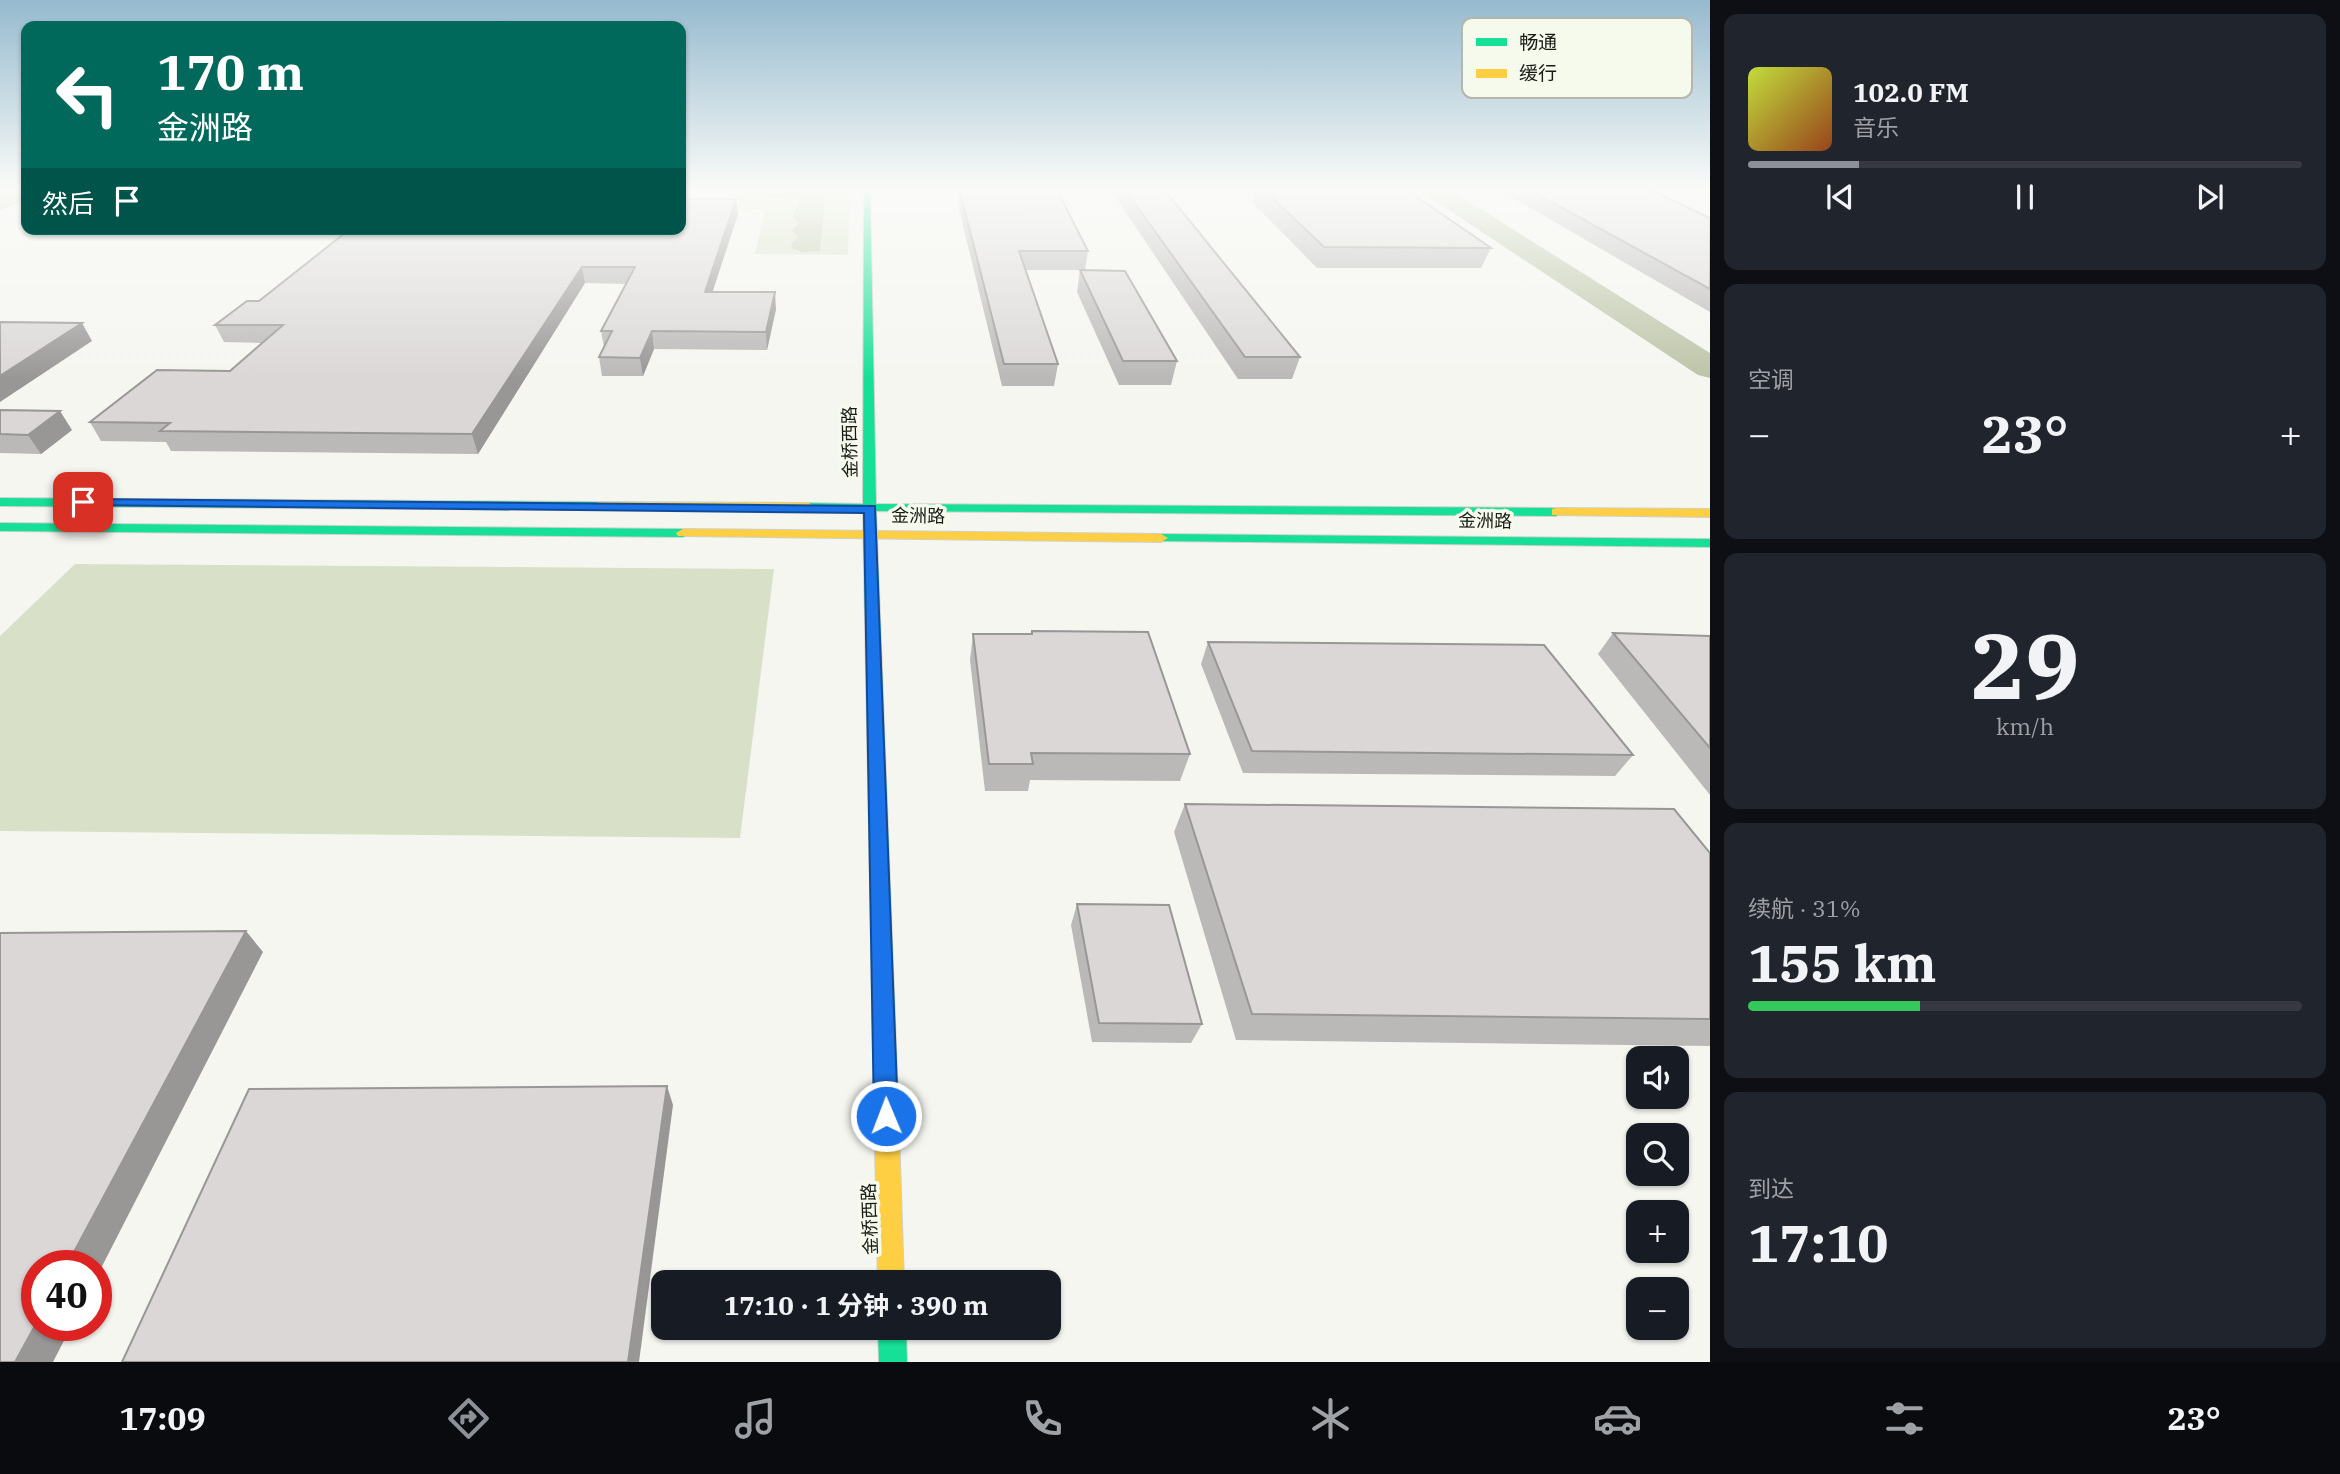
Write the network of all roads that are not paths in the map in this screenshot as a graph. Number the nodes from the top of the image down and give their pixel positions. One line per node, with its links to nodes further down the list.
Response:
1 (868, 252): 3 (main road, 金桥西路)
2 (0, 502): 3 (main road, 金洲路)
3 (870, 509): 4 (main road, 金洲路); 6 (main road, 金桥西路)
4 (1710, 513)
5 (0, 527): 6 (main road, 金洲路)
6 (870, 535): 7 (main road, 金洲路); 8 (main road, 金桥西路)
7 (1710, 542)
8 (891, 1270)
9 (892, 1340): 10 (main road)
10 (893, 1362)

